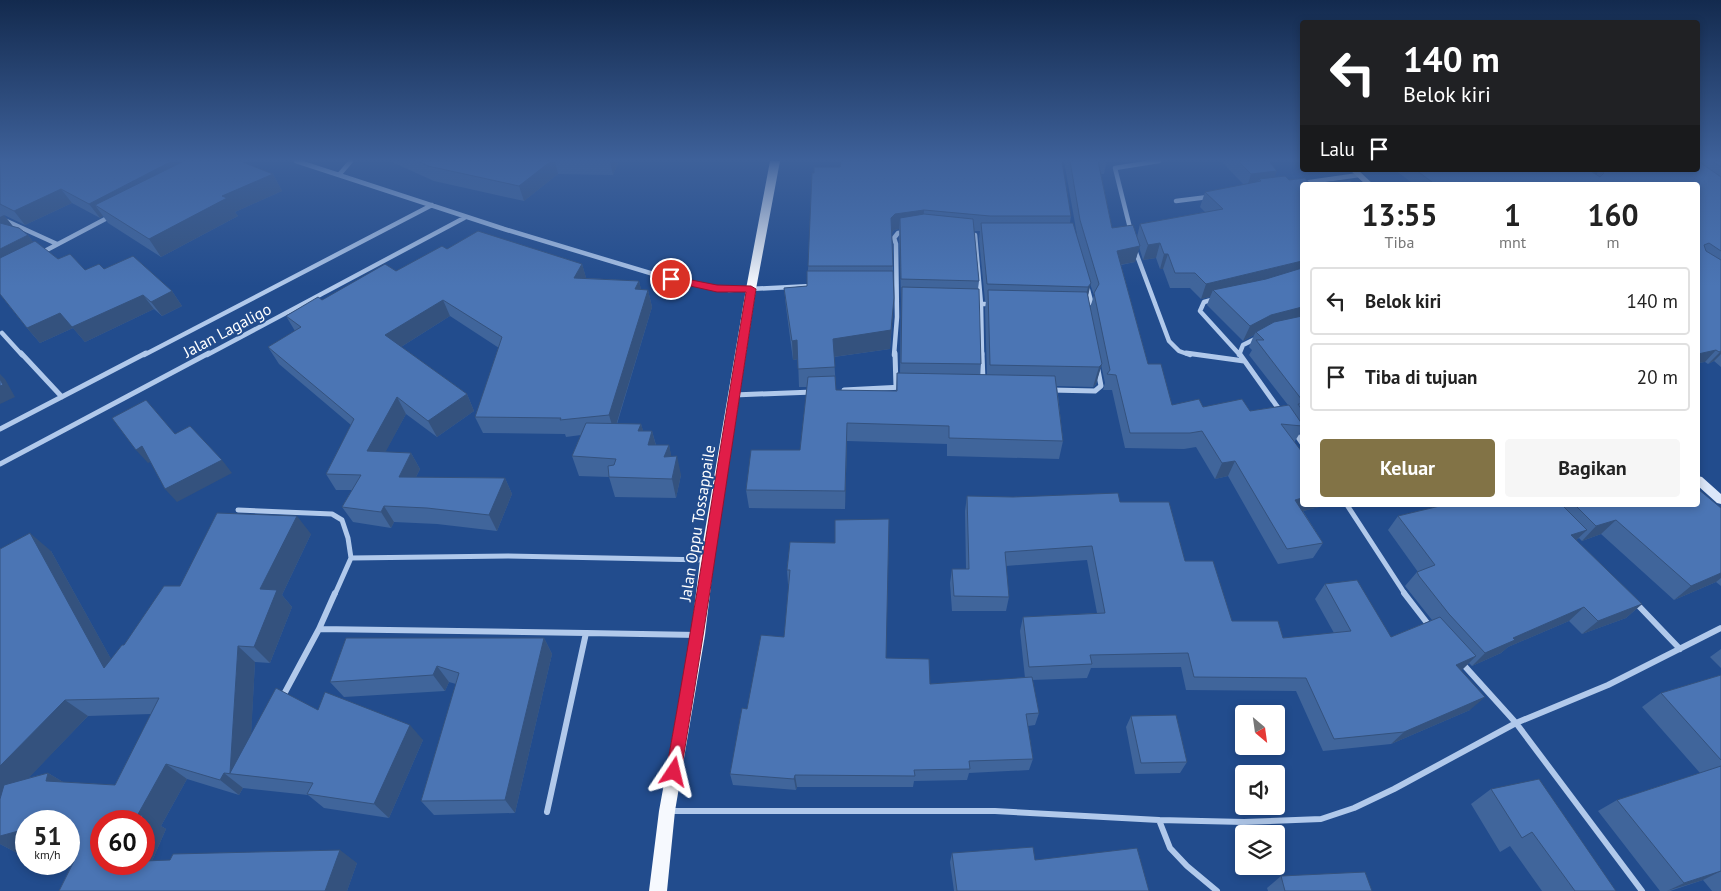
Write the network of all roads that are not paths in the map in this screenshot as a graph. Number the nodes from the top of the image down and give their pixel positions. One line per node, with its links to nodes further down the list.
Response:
1 (424, 203): 4 (street)
2 (767, 203): 20 (main road, Jalan Oppu Tossappaile)
3 (1124, 203): 12 (street)
4 (432, 205): 7 (street); 42 (street, Jalan Lagaligo)
5 (116, 213): 13 (street)
6 (0, 218): 13 (street)
7 (464, 218): 20 (street); 47 (street, Jalan Lagaligo)
8 (912, 232): 19 (street)
9 (968, 234): 10 (street)
10 (975, 235): 11 (street); 25 (street)
11 (984, 235)
12 (1132, 237)
13 (57, 244): 15 (street)
14 (1134, 246): 33 (street)
15 (34, 256)
16 (1085, 278): 28 (street)
17 (818, 286): 20 (street)
18 (886, 286): 19 (street)
19 (896, 286): 22 (street)
20 (751, 289): 41 (main road, Jalan Oppu Tossappaile)
21 (1224, 297): 32 (street)
22 (897, 304): 23 (street); 35 (street)
23 (906, 304)
24 (971, 304): 25 (street)
25 (981, 304): 26 (street); 37 (street)
26 (1000, 305)
27 (1076, 308): 28 (street)
28 (1086, 308): 29 (street)
29 (1087, 317)
30 (2, 333): 42 (street)
31 (1269, 334): 32 (street)
32 (1240, 354): 33 (street)
33 (1244, 361): 43 (street)
34 (1096, 362): 38 (street)
35 (896, 387): 36 (street); 39 (street)
36 (914, 387)
37 (983, 387)
38 (1044, 390)
39 (836, 391)
40 (816, 392): 41 (street)
41 (734, 395): 53 (main road, Jalan Oppu Tossappaile)
42 (62, 397): 45 (street, Jalan Lagaligo)
43 (1282, 414)
44 (1292, 428): 46 (street)
45 (0, 429)
46 (1300, 440)
47 (0, 464)
48 (1700, 482): 49 (street)
49 (1721, 500)
50 (1348, 507): 59 (street)
51 (238, 510): 52 (street)
52 (351, 558): 53 (street); 56 (street)
53 (708, 560): 58 (main road, Jalan Oppu Tossappaile)
54 (1632, 598): 60 (street)
55 (1721, 628): 60 (street)
56 (318, 629): 57 (street); 62 (street)
57 (586, 633): 58 (street); 65 (street)
58 (698, 635): 64 (main road, Jalan Oppu Tossappaile)
59 (1437, 635)
60 (1680, 649): 63 (street)
61 (1456, 656): 63 (street)
62 (283, 696)
63 (1516, 724): 66 (street); 69 (street)
64 (667, 811): 66 (street); 67 (main road, Jalan Oppu Tossappaile)
65 (547, 812)
66 (1159, 820): 68 (street)
67 (658, 891)
68 (1217, 891)
69 (1642, 891)

